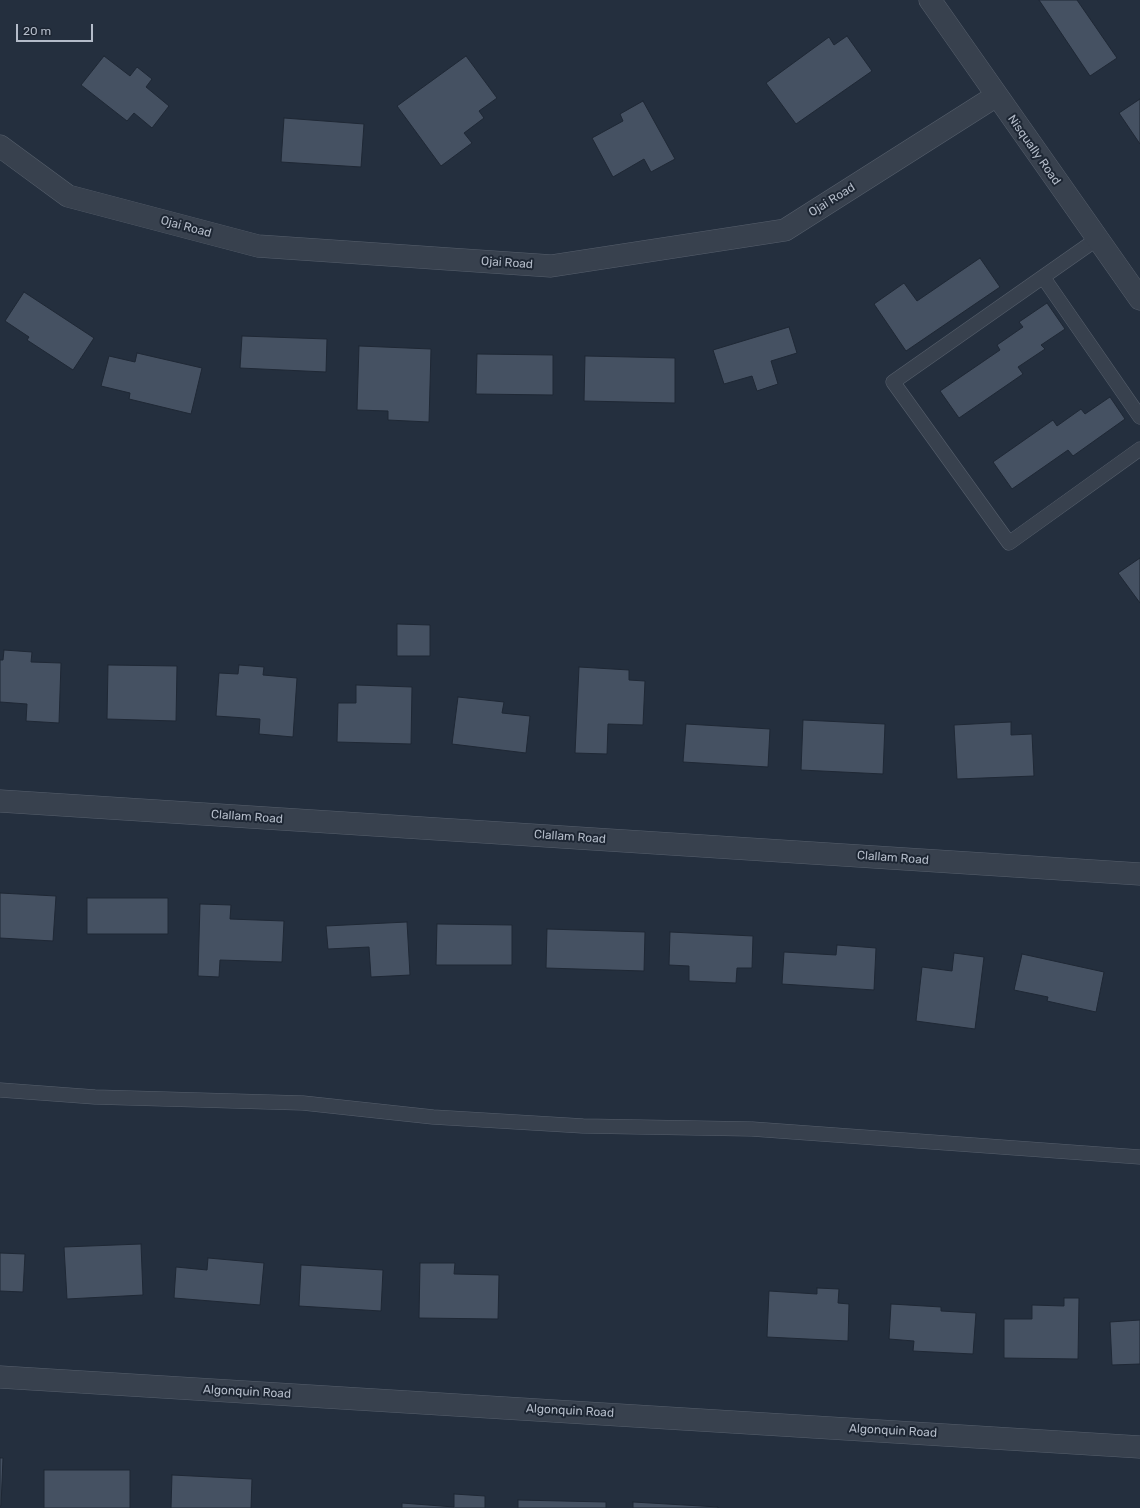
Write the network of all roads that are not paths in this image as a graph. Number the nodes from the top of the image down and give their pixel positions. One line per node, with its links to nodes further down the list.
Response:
1 (930, 0): 2 (street, Nisqually Road)
2 (996, 96): 3 (street, Ojai Road); 4 (street, Nisqually Road)
3 (0, 146)
4 (1097, 239): 5 (lane); 6 (street, Nisqually Road)
5 (1043, 277): 7 (lane); 8 (lane)
6 (1140, 299)
7 (1140, 417)
8 (1140, 450)
9 (0, 801): 10 (street, Clallam Road)
10 (1140, 874)
11 (0, 1090): 12 (lane)
12 (1140, 1157)
13 (0, 1377): 14 (street, Algonquin Road)
14 (1140, 1447)

